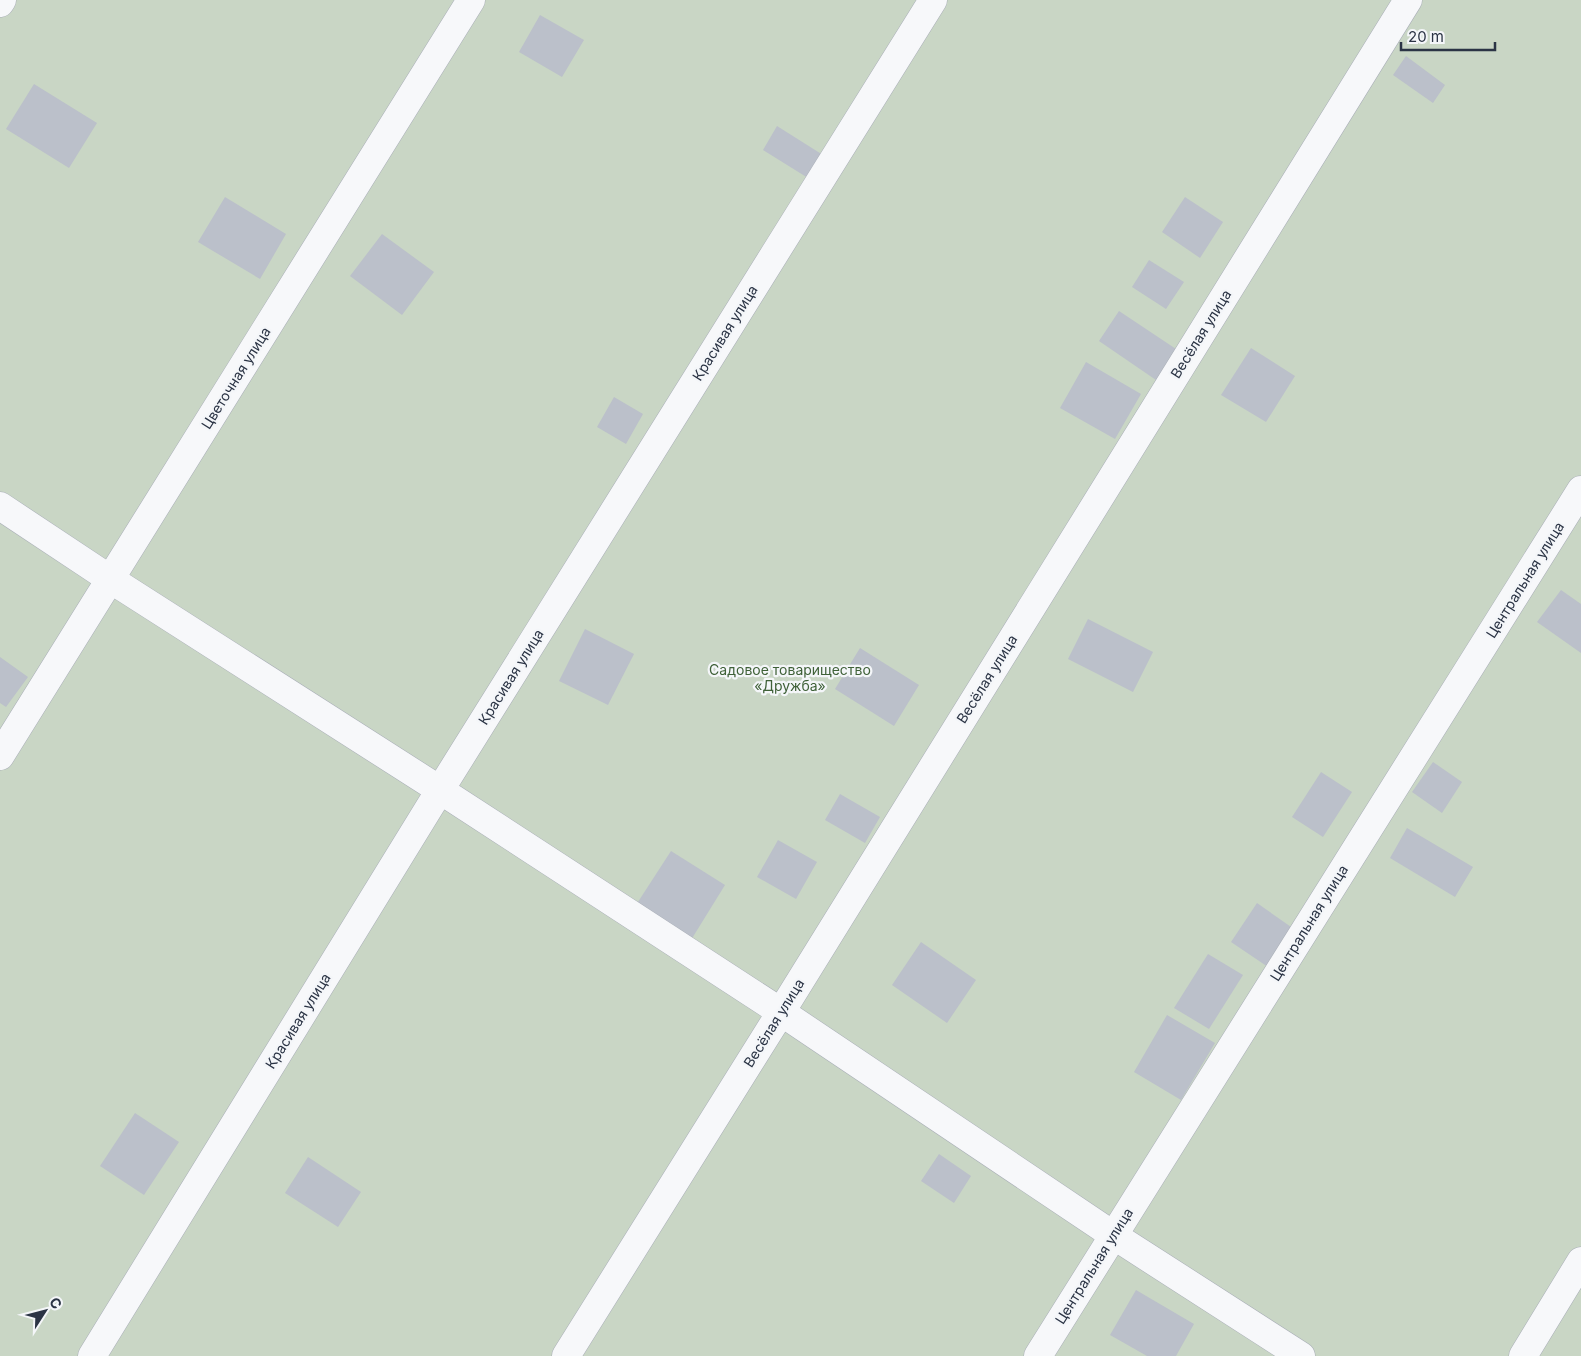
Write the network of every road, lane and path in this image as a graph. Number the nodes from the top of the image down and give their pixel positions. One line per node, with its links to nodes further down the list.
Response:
1 (471, 0): 6 (street, Цветочная улица)
2 (933, 0): 8 (street, Красивая улица)
3 (1408, 0): 9 (street, Весёлая улица)
4 (1581, 490): 10 (street, Центральная улица)
5 (0, 506): 6 (street)
6 (110, 579): 7 (street, Цветочная улица); 8 (street)
7 (0, 756)
8 (440, 790): 9 (street); 12 (street, Красивая улица)
9 (781, 1012): 10 (street); 13 (street, Весёлая улица)
10 (1113, 1236): 14 (street, Центральная улица); 15 (street)
11 (1581, 1261): 16 (street)
12 (92, 1356)
13 (566, 1356)
14 (1038, 1356)
15 (1301, 1356)
16 (1523, 1356)

